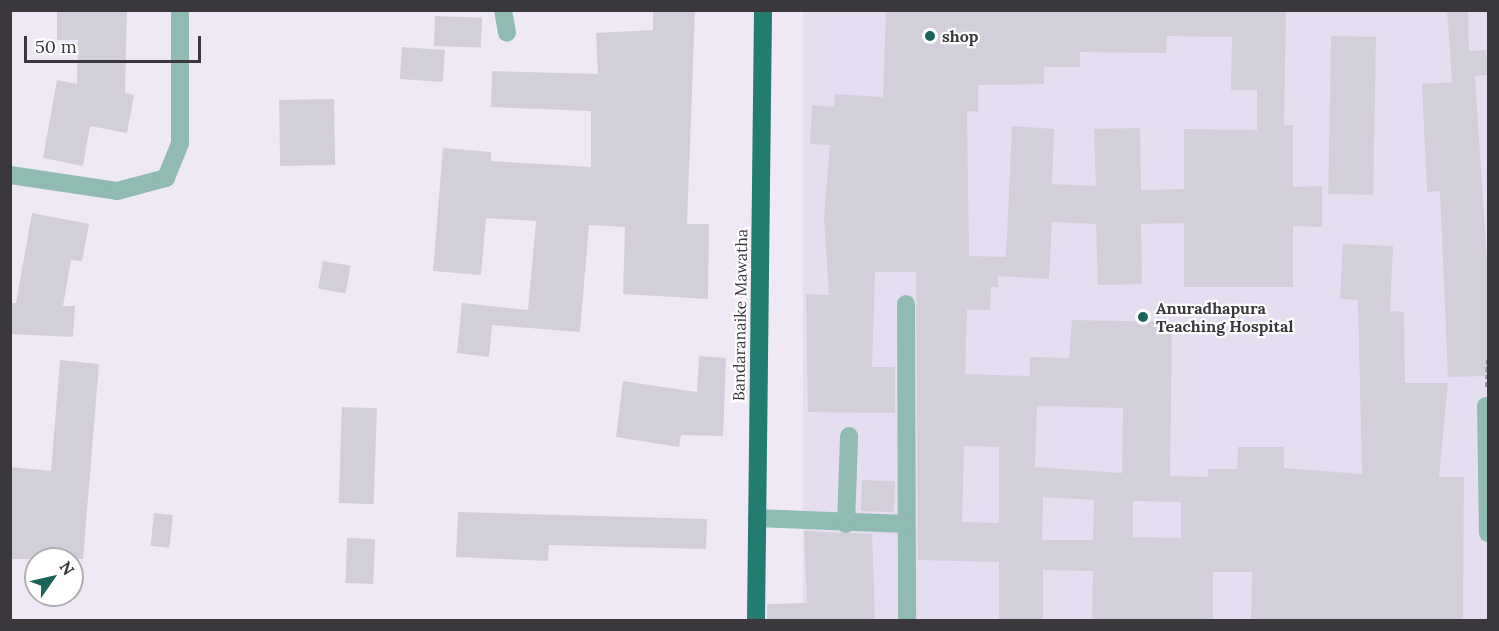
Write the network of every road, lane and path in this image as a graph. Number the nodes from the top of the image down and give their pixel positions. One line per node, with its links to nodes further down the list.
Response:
1 (180, 10): 5 (street)
2 (503, 10): 4 (street)
3 (763, 10): 10 (highway, Bandaranaike Mawatha)
4 (507, 33)
5 (10, 175)
6 (906, 304): 12 (street)
7 (1488, 358): 8 (path)
8 (1486, 406): 13 (street)
9 (849, 436): 11 (street)
10 (757, 518): 11 (street); 14 (highway, Bandaranaike Mawatha)
11 (846, 524): 12 (street)
12 (906, 524): 15 (street)
13 (1488, 534)
14 (756, 621)
15 (907, 621)

